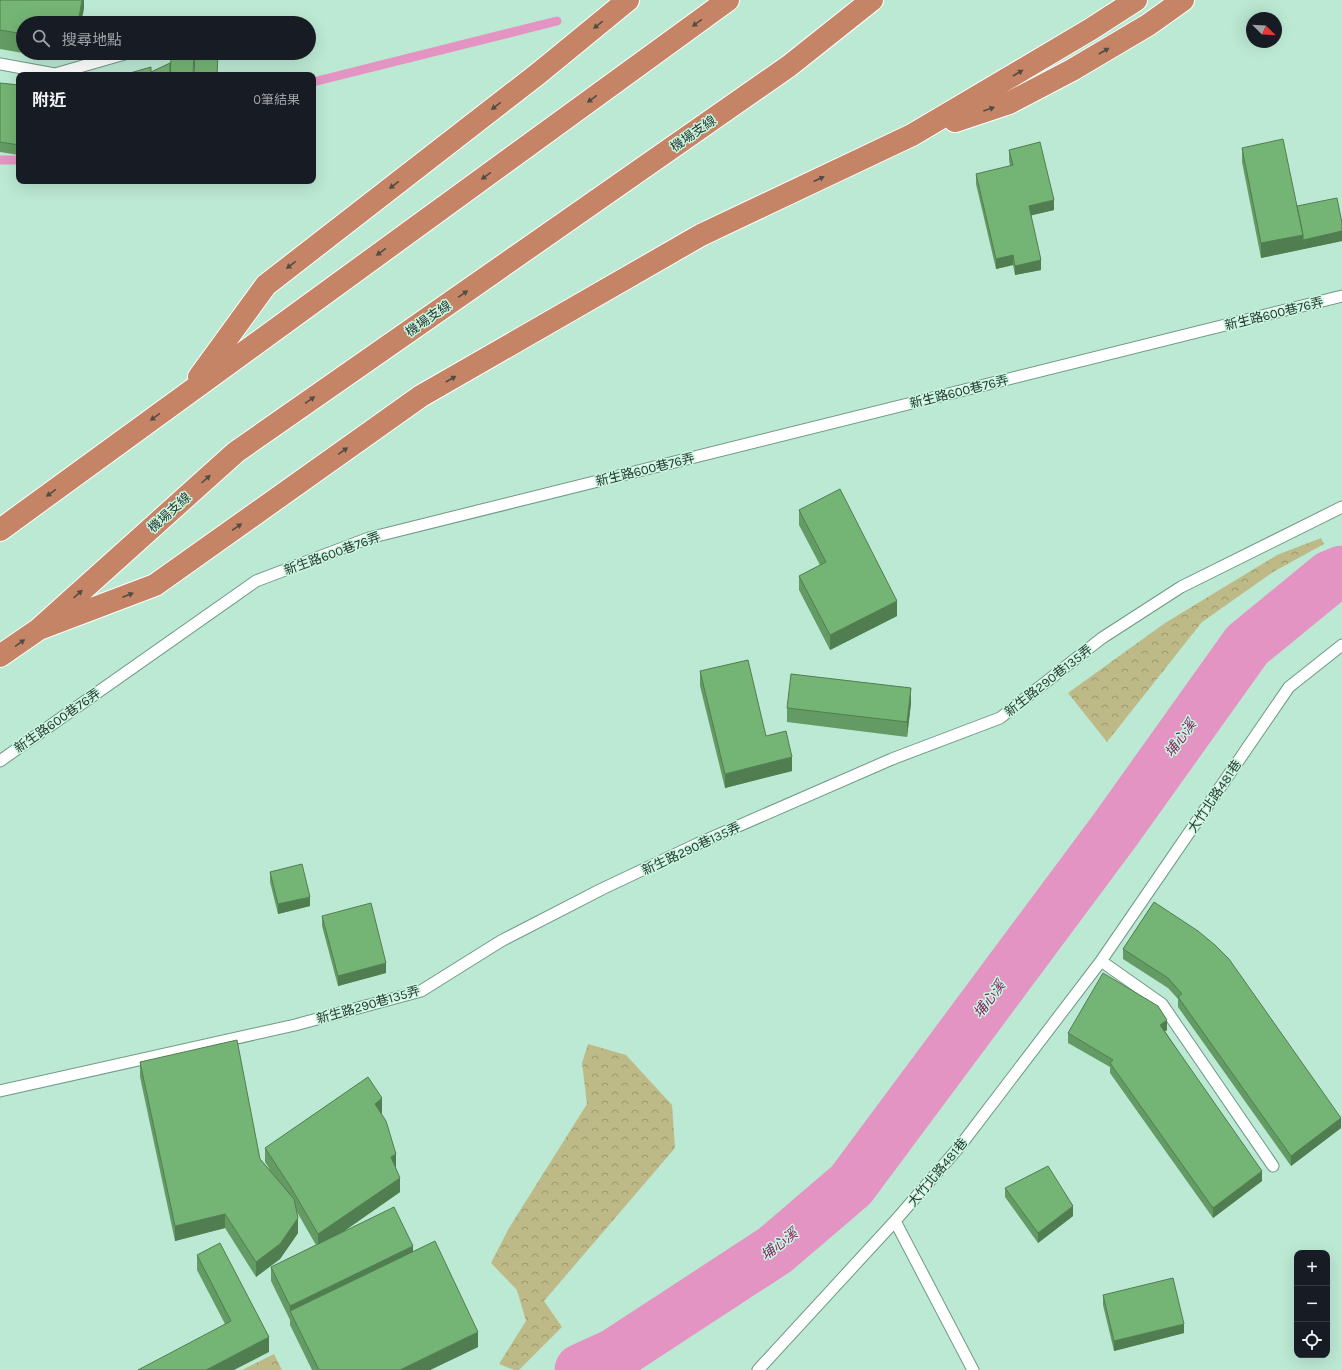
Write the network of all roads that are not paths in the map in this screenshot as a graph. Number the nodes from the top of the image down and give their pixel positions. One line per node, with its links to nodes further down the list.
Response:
1 (628, 0): 12 (highway, one-way to 12)
2 (728, 0): 12 (highway, one-way to 12)
3 (872, 0): 15 (highway, 機場支線, one-way to 3)
4 (1136, 0): 10 (highway, one-way to 4)
5 (1183, 0): 10 (highway, one-way to 5)
6 (104, 60): 9 (lane)
7 (0, 64): 8 (lane)
8 (44, 72)
9 (62, 72)
10 (912, 135): 15 (highway, one-way to 10)
11 (1342, 296): 18 (lane, 新生路600巷76弄)
12 (187, 394): 14 (highway, one-way to 14)
13 (1342, 507): 20 (lane, 新生路290巷135弄)
14 (0, 530)
15 (39, 629): 17 (highway, 機場支線, one-way to 15)
16 (1342, 645): 19 (lane, 大竹北路481巷)
17 (0, 656)
18 (0, 761)
19 (1101, 961): 21 (lane); 22 (lane, 大竹北路481巷)
20 (0, 1092)
21 (1273, 1166)
22 (895, 1221): 23 (lane, 大竹北路481巷); 24 (lane)
23 (758, 1370)
24 (973, 1370)

